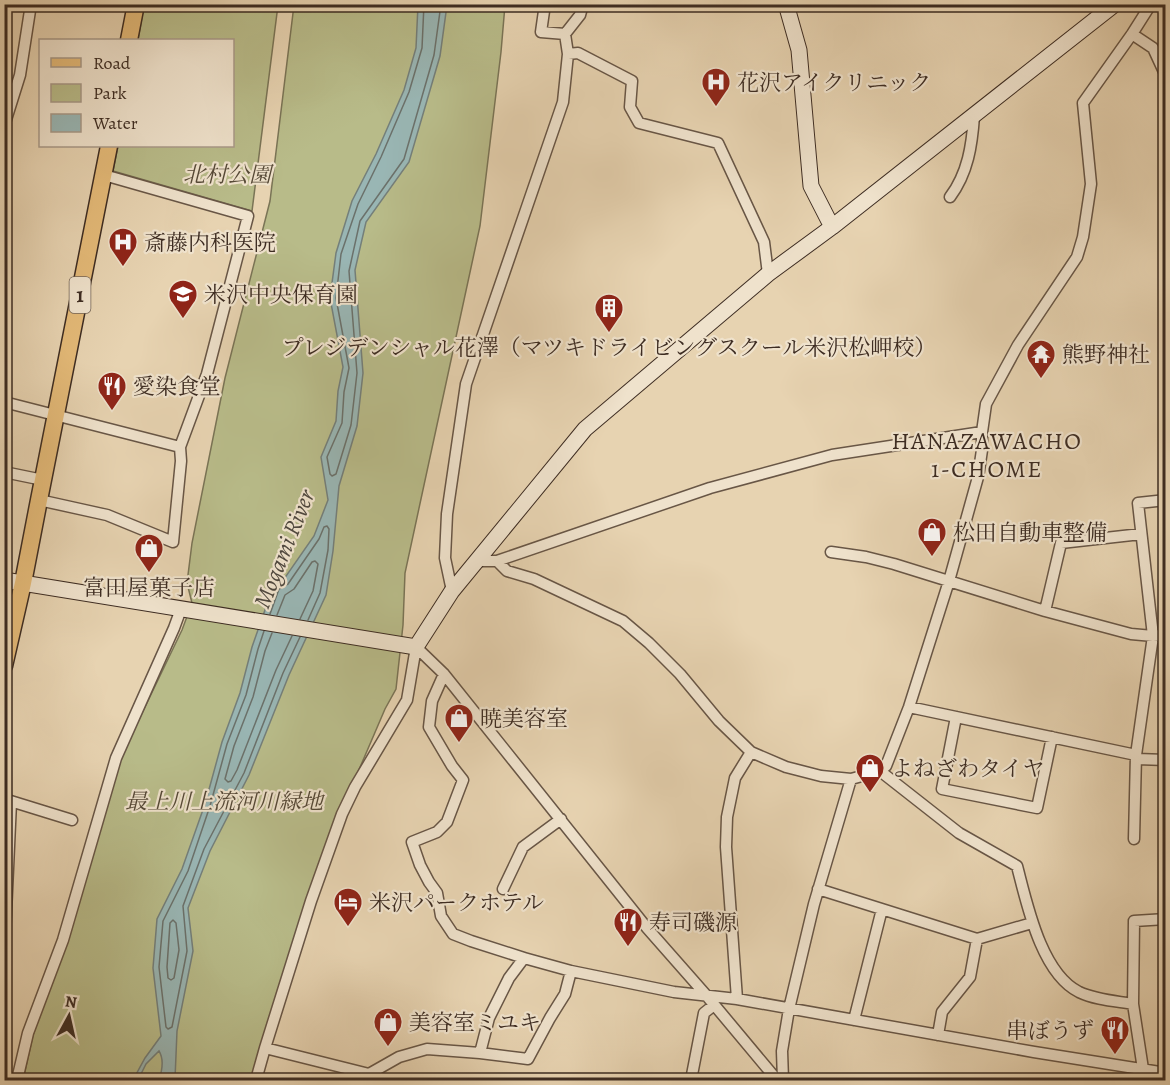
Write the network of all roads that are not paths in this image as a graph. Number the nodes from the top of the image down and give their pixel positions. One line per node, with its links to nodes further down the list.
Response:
1 (31, 4): 15 (street)
2 (136, 4): 10 (main road)
3 (546, 4): 8 (street)
4 (583, 4): 8 (street)
5 (786, 4): 19 (street)
6 (1115, 4): 14 (street)
7 (1151, 4): 9 (street)
8 (565, 34): 11 (street)
9 (1132, 34): 12 (street); 23 (street)
10 (129, 39)
11 (568, 54): 20 (street); 36 (street)
12 (1165, 74): 13 (street)
13 (1166, 88)
14 (974, 116): 18 (street); 19 (street)
15 (4, 126)
16 (109, 147): 17 (main road, 1)
17 (104, 175): 22 (main road, 1); 24 (street)
18 (950, 197)
19 (832, 227): 20 (street)
20 (768, 274): 31 (street)
21 (4, 402): 22 (street)
22 (56, 414): 24 (street); 26 (main road, 1)
23 (982, 432): 32 (street); 34 (street)
24 (180, 447): 27 (street)
25 (4, 472): 26 (street)
26 (43, 480): 27 (main road, 1)
27 (39, 500): 35 (main road, 1)
28 (1166, 500): 29 (street)
29 (1141, 534): 38 (street); 40 (street)
30 (831, 552): 34 (street)
31 (478, 561): 32 (street); 36 (street)
32 (497, 561): 47 (street)
33 (4, 580): 35 (street)
34 (949, 581): 38 (street); 44 (street)
35 (23, 583): 37 (street); 42 (main road, 1)
36 (452, 591): 41 (street)
37 (181, 609): 41 (street); 76 (street)
38 (1045, 611): 40 (street)
39 (1166, 634): 40 (street)
40 (1153, 636): 48 (street)
41 (416, 647): 43 (street); 72 (street)
42 (4, 666)
43 (444, 674): 53 (street); 63 (street)
44 (909, 707): 45 (street); 50 (street)
45 (957, 717): 46 (street); 46 (street)
46 (1052, 737): 48 (street)
47 (751, 752): 51 (street); 66 (street)
48 (1137, 757): 49 (street); 55 (street)
49 (1166, 760)
50 (880, 771): 51 (street); 60 (street)
51 (851, 779): 57 (street)
52 (8, 800): 54 (street); 62 (street)
53 (561, 819): 56 (street); 65 (street)
54 (72, 820)
55 (1134, 839)
56 (503, 889)
57 (819, 889): 58 (street); 69 (street)
58 (882, 909): 61 (street); 70 (street)
59 (1166, 919): 67 (street)
60 (1032, 923): 61 (street); 67 (street)
61 (977, 939): 71 (street)
62 (4, 957)
63 (524, 957): 64 (street); 73 (street)
64 (571, 971): 65 (street); 73 (street)
65 (706, 995): 66 (street); 68 (street)
66 (737, 999): 69 (street)
67 (1133, 1004): 74 (street)
68 (714, 1005): 78 (street); 79 (street)
69 (789, 1009): 70 (street); 80 (street)
70 (854, 1020): 71 (street)
71 (938, 1035): 74 (street)
72 (265, 1048): 73 (street); 77 (street)
73 (480, 1053)
74 (1143, 1069): 75 (street)
75 (1163, 1075)
76 (17, 1080)
77 (256, 1080)
78 (691, 1080)
79 (777, 1080)
80 (783, 1080)

